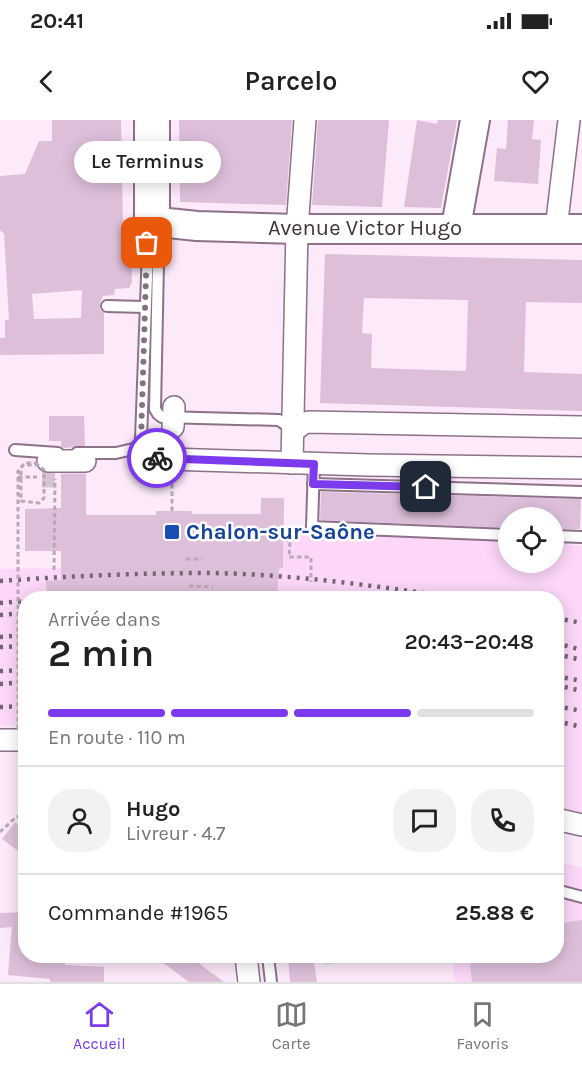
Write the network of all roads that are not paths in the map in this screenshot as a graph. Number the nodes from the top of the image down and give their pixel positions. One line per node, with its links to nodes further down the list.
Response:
1 (149, 120): 6 (street)
2 (164, 120): 6 (lane)
3 (305, 120): 8 (street)
4 (475, 120): 7 (street)
5 (569, 120): 9 (street)
6 (155, 221): 8 (street, Avenue Victor Hugo); 11 (lane); 13 (lane)
7 (456, 227): 8 (street, Avenue Victor Hugo); 9 (street, Avenue Victor Hugo)
8 (297, 229): 13 (street)
9 (569, 229)
10 (107, 306): 11 (lane)
11 (144, 307): 14 (lane)
12 (582, 427): 13 (street)
13 (293, 431): 18 (street)
14 (142, 447): 15 (lane); 16 (lane)
15 (15, 450)
16 (171, 458): 18 (street)
17 (86, 461): 19 (street)
18 (292, 463): 21 (street)
19 (46, 466)
20 (582, 468): 21 (street)
21 (313, 474): 22 (lane); 23 (lane)
22 (582, 492)
23 (498, 535)
24 (564, 536): 25 (lane)
25 (582, 537)
26 (564, 821): 27 (street)
27 (582, 825)
28 (564, 892): 29 (lane)
29 (582, 897)
30 (247, 963): 32 (street)
31 (269, 963): 33 (lane)
32 (249, 982)
33 (271, 982)

